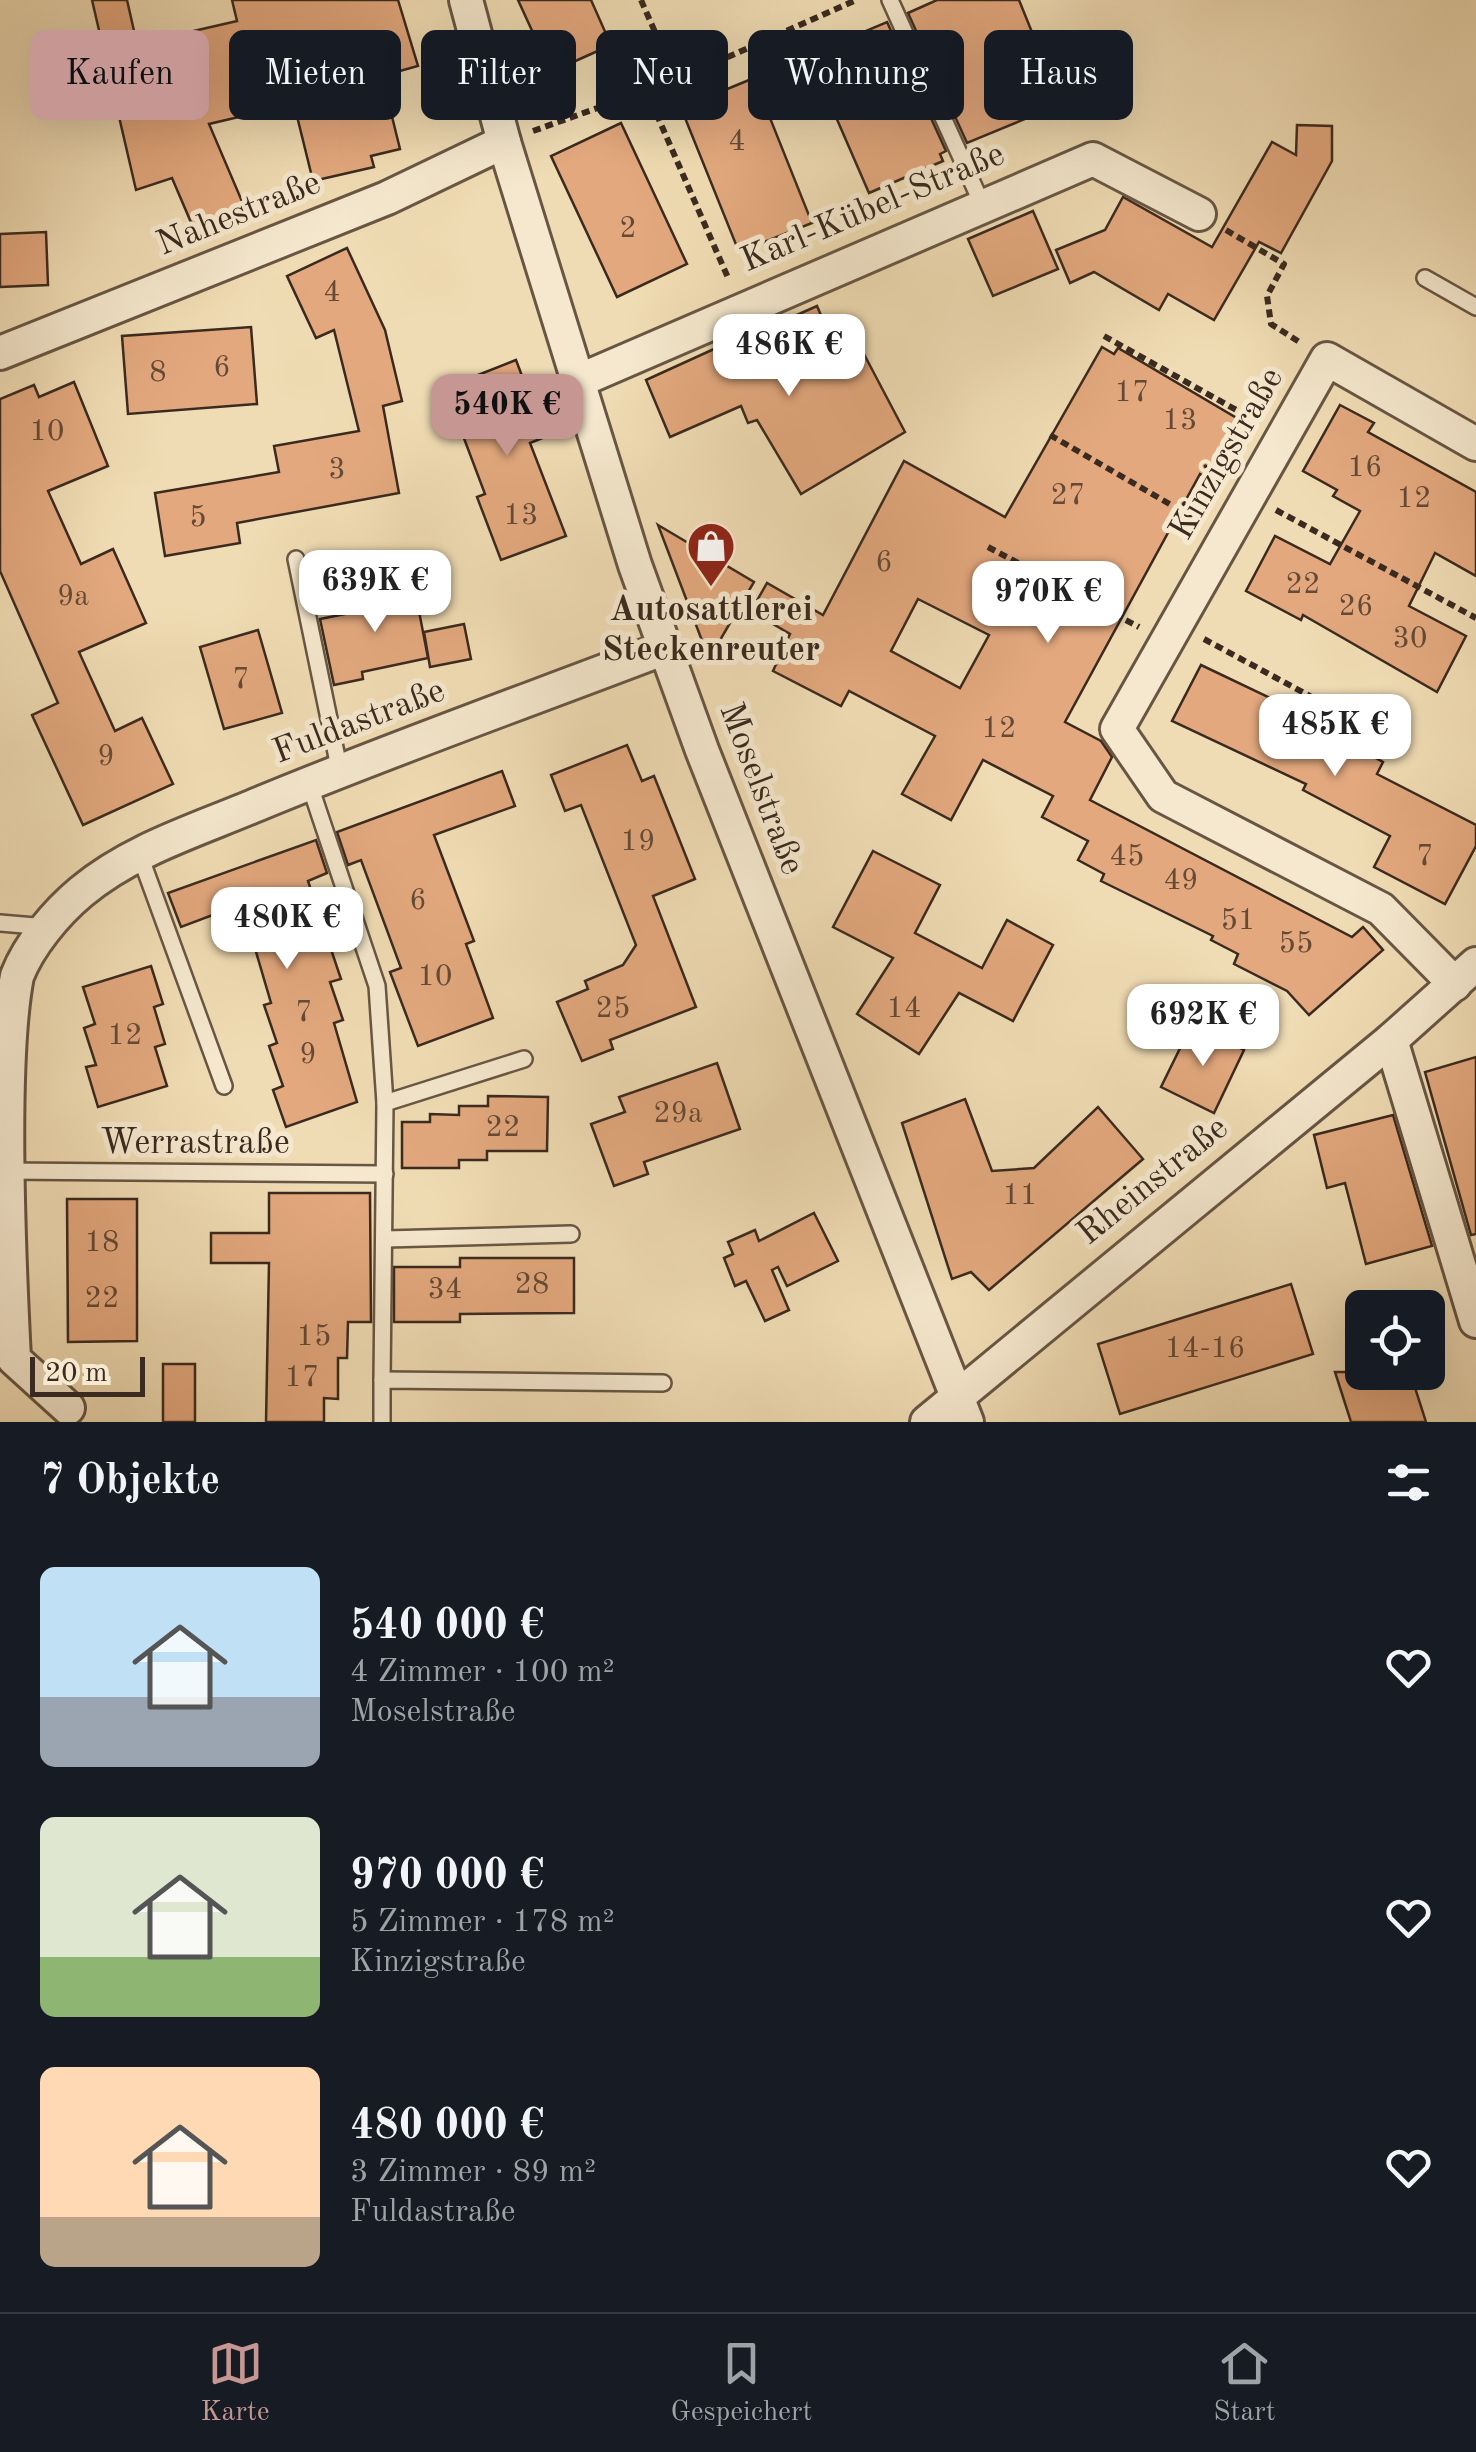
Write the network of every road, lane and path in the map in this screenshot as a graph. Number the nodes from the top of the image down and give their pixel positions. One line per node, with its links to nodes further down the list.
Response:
1 (466, 0): 5 (street, Moselstraße)
2 (641, 0): 6 (path)
3 (856, 0): 7 (path)
4 (890, 0): 12 (lane)
5 (474, 30)
6 (654, 30)
7 (728, 57)
8 (596, 108): 11 (path)
9 (498, 120): 11 (street, Moselstraße)
10 (659, 120): 16 (path)
11 (504, 142): 18 (street, Nahestraße); 20 (street, Moselstraße)
12 (982, 204): 13 (street, Karl-Kübel-Straße); 16 (street, Karl-Kübel-Straße)
13 (1199, 214): 19 (path)
14 (1424, 278): 15 (lane)
15 (1476, 306)
16 (741, 309): 20 (street, Karl-Kübel-Straße)
17 (1104, 336): 22 (path)
18 (0, 353)
19 (1327, 359): 22 (street, Kinzigstraße); 23 (street, Kinzigstraße)
20 (576, 382): 34 (street, Moselstraße)
21 (1050, 436): 25 (path)
22 (1283, 437): 24 (street, Kinzigstraße)
23 (1476, 444)
24 (1249, 496): 25 (street, Kinzigstraße); 32 (path)
25 (1226, 537): 33 (street, Kinzigstraße)
26 (988, 547): 33 (path)
27 (296, 559): 31 (lane)
28 (363, 586): 29 (path); 30 (path); 31 (path)
29 (398, 588)
30 (366, 602)
31 (305, 605): 36 (lane)
32 (1476, 618)
33 (1172, 633): 35 (path); 40 (street, Kinzigstraße)
34 (665, 648): 36 (street, Fuldastraße); 52 (street, Moselstraße)
35 (1410, 750)
36 (325, 778): 37 (street, Fuldastraße); 44 (lane)
37 (140, 853): 39 (street, Fuldastraße); 43 (lane)
38 (0, 924): 39 (lane)
39 (47, 927): 45 (street, Fuldastraße)
40 (1466, 974): 41 (street, Rheinstraße)
41 (1390, 1040): 49 (street); 52 (street, Rheinstraße)
42 (524, 1059): 44 (lane)
43 (224, 1086)
44 (385, 1103): 46 (lane)
45 (4, 1171): 46 (lane, Werrastraße); 53 (street, Fuldastraße)
46 (385, 1174): 48 (lane)
47 (571, 1234): 48 (lane)
48 (386, 1239): 50 (lane)
49 (1476, 1320)
50 (382, 1380): 51 (lane); 54 (lane)
51 (663, 1383)
52 (962, 1409): 55 (street, Rheinstraße)
53 (76, 1415)
54 (382, 1422)
55 (926, 1422)

